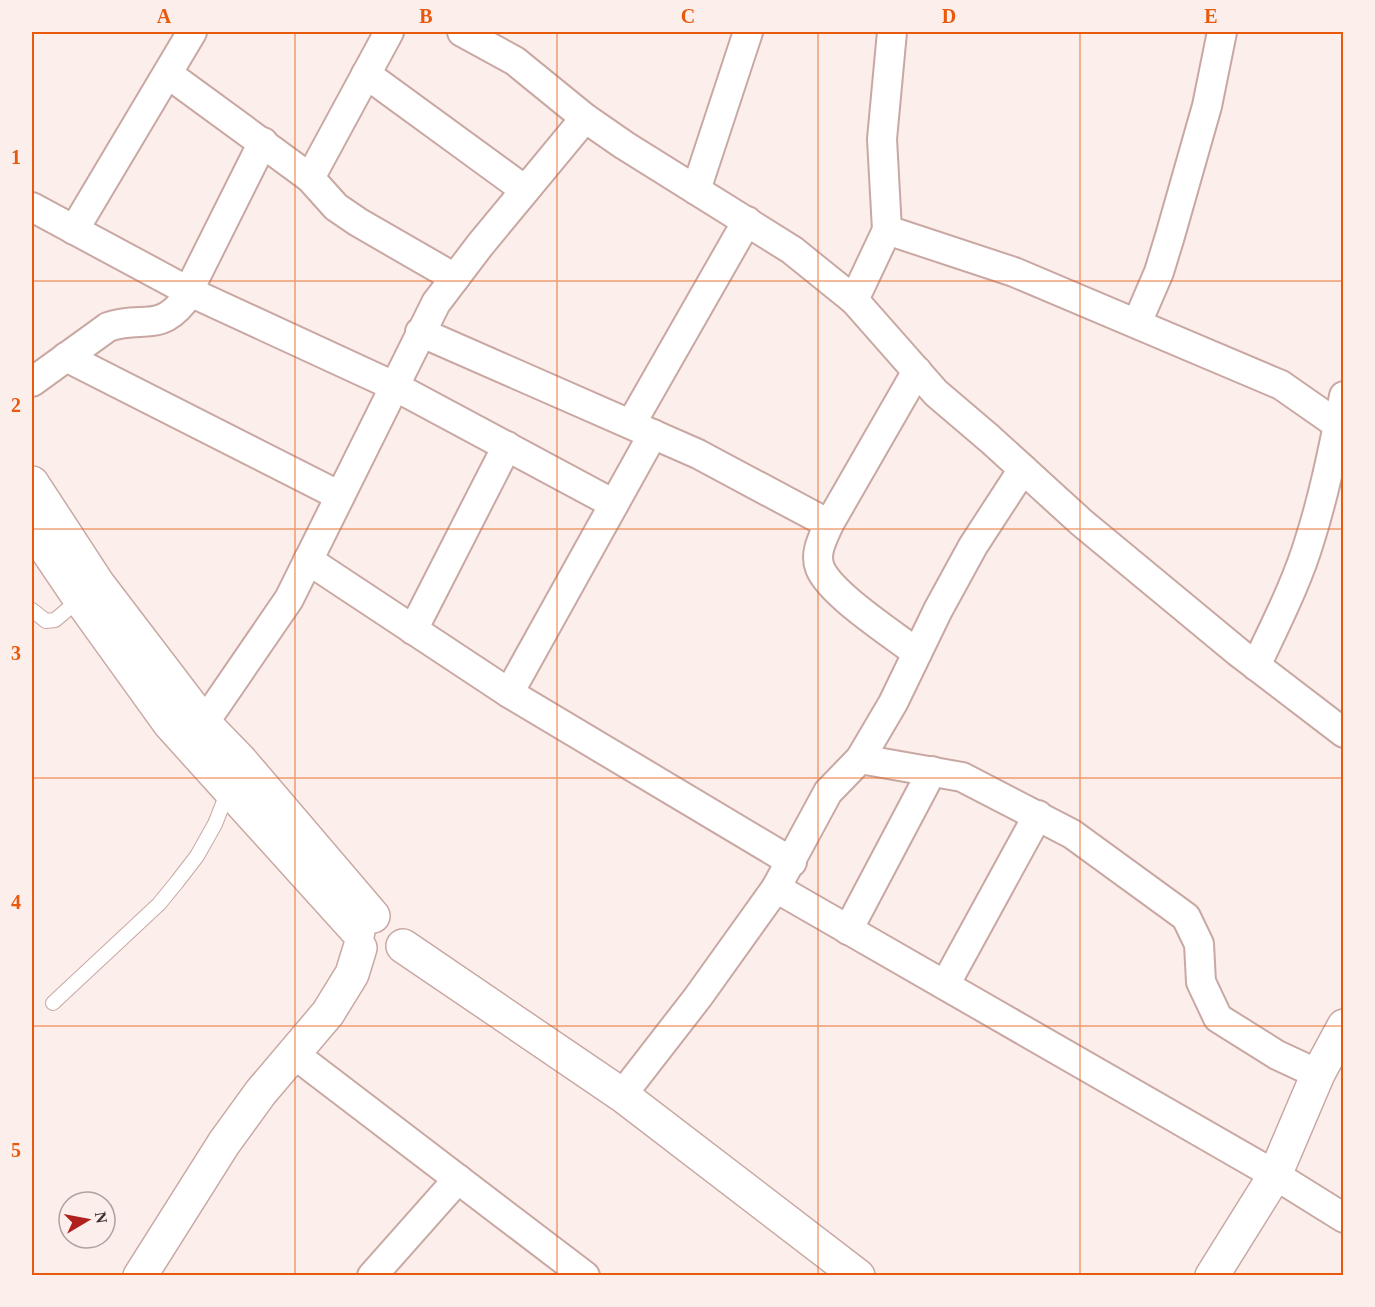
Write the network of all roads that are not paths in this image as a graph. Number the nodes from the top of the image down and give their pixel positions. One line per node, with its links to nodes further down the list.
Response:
1 (192, 32): 7 (street)
2 (389, 32): 8 (street)
3 (748, 32): 13 (street)
4 (892, 32): 17 (street)
5 (1222, 32): 21 (street)
6 (472, 34): 9 (street)
7 (168, 74): 10 (street); 16 (street)
8 (366, 74): 11 (street); 12 (street)
9 (585, 118): 12 (street); 13 (street)
10 (263, 142): 11 (street); 19 (street)
11 (310, 178): 18 (street)
12 (525, 190): 18 (street)
13 (696, 190): 15 (street)
14 (32, 207): 16 (street)
15 (747, 221): 20 (street); 29 (street)
16 (74, 230): 19 (street)
17 (887, 230): 20 (street); 21 (street)
18 (455, 278): 22 (street)
19 (188, 291): 23 (street); 26 (street)
20 (854, 300): 24 (street)
21 (1137, 323): 28 (street)
22 (420, 332): 26 (street); 29 (street)
23 (66, 357): 25 (street); 33 (street)
24 (917, 371): 31 (street); 35 (street)
25 (32, 382)
26 (396, 387): 30 (street); 33 (street)
27 (1344, 396): 28 (street)
28 (1340, 428): 42 (street)
29 (642, 429): 34 (street); 35 (street)
30 (507, 447): 34 (street); 40 (street)
31 (1023, 468): 41 (street); 42 (street)
32 (32, 483): 44 (street)
33 (340, 496): 37 (street)
34 (614, 504): 43 (street)
35 (829, 524): 41 (street)
36 (32, 528): 38 (street)
37 (308, 560): 40 (street); 44 (street)
38 (80, 599): 39 (lane); 48 (street)
39 (32, 610)
40 (413, 630): 43 (street)
41 (917, 653): 46 (street)
42 (1256, 666): 45 (street)
43 (509, 693): 50 (street)
44 (204, 723): 53 (street)
45 (1344, 733)
46 (860, 759): 47 (street); 50 (street)
47 (932, 771): 49 (street); 52 (street)
48 (229, 789): 53 (street); 55 (lane)
49 (1038, 815): 54 (street); 58 (street)
50 (792, 862): 51 (street)
51 (776, 888): 52 (street); 59 (street)
52 (848, 930): 54 (street)
53 (364, 932): 57 (street); 59 (street)
54 (945, 985): 60 (street)
55 (53, 1003)
56 (1344, 1026): 58 (street)
57 (294, 1054): 61 (street); 63 (street)
58 (1318, 1074): 60 (street)
59 (622, 1095): 66 (street)
60 (1275, 1175): 62 (street); 67 (street)
61 (458, 1179): 64 (street); 65 (street)
62 (1344, 1218)
63 (140, 1275)
64 (372, 1275)
65 (585, 1275)
66 (858, 1275)
67 (1212, 1275)

